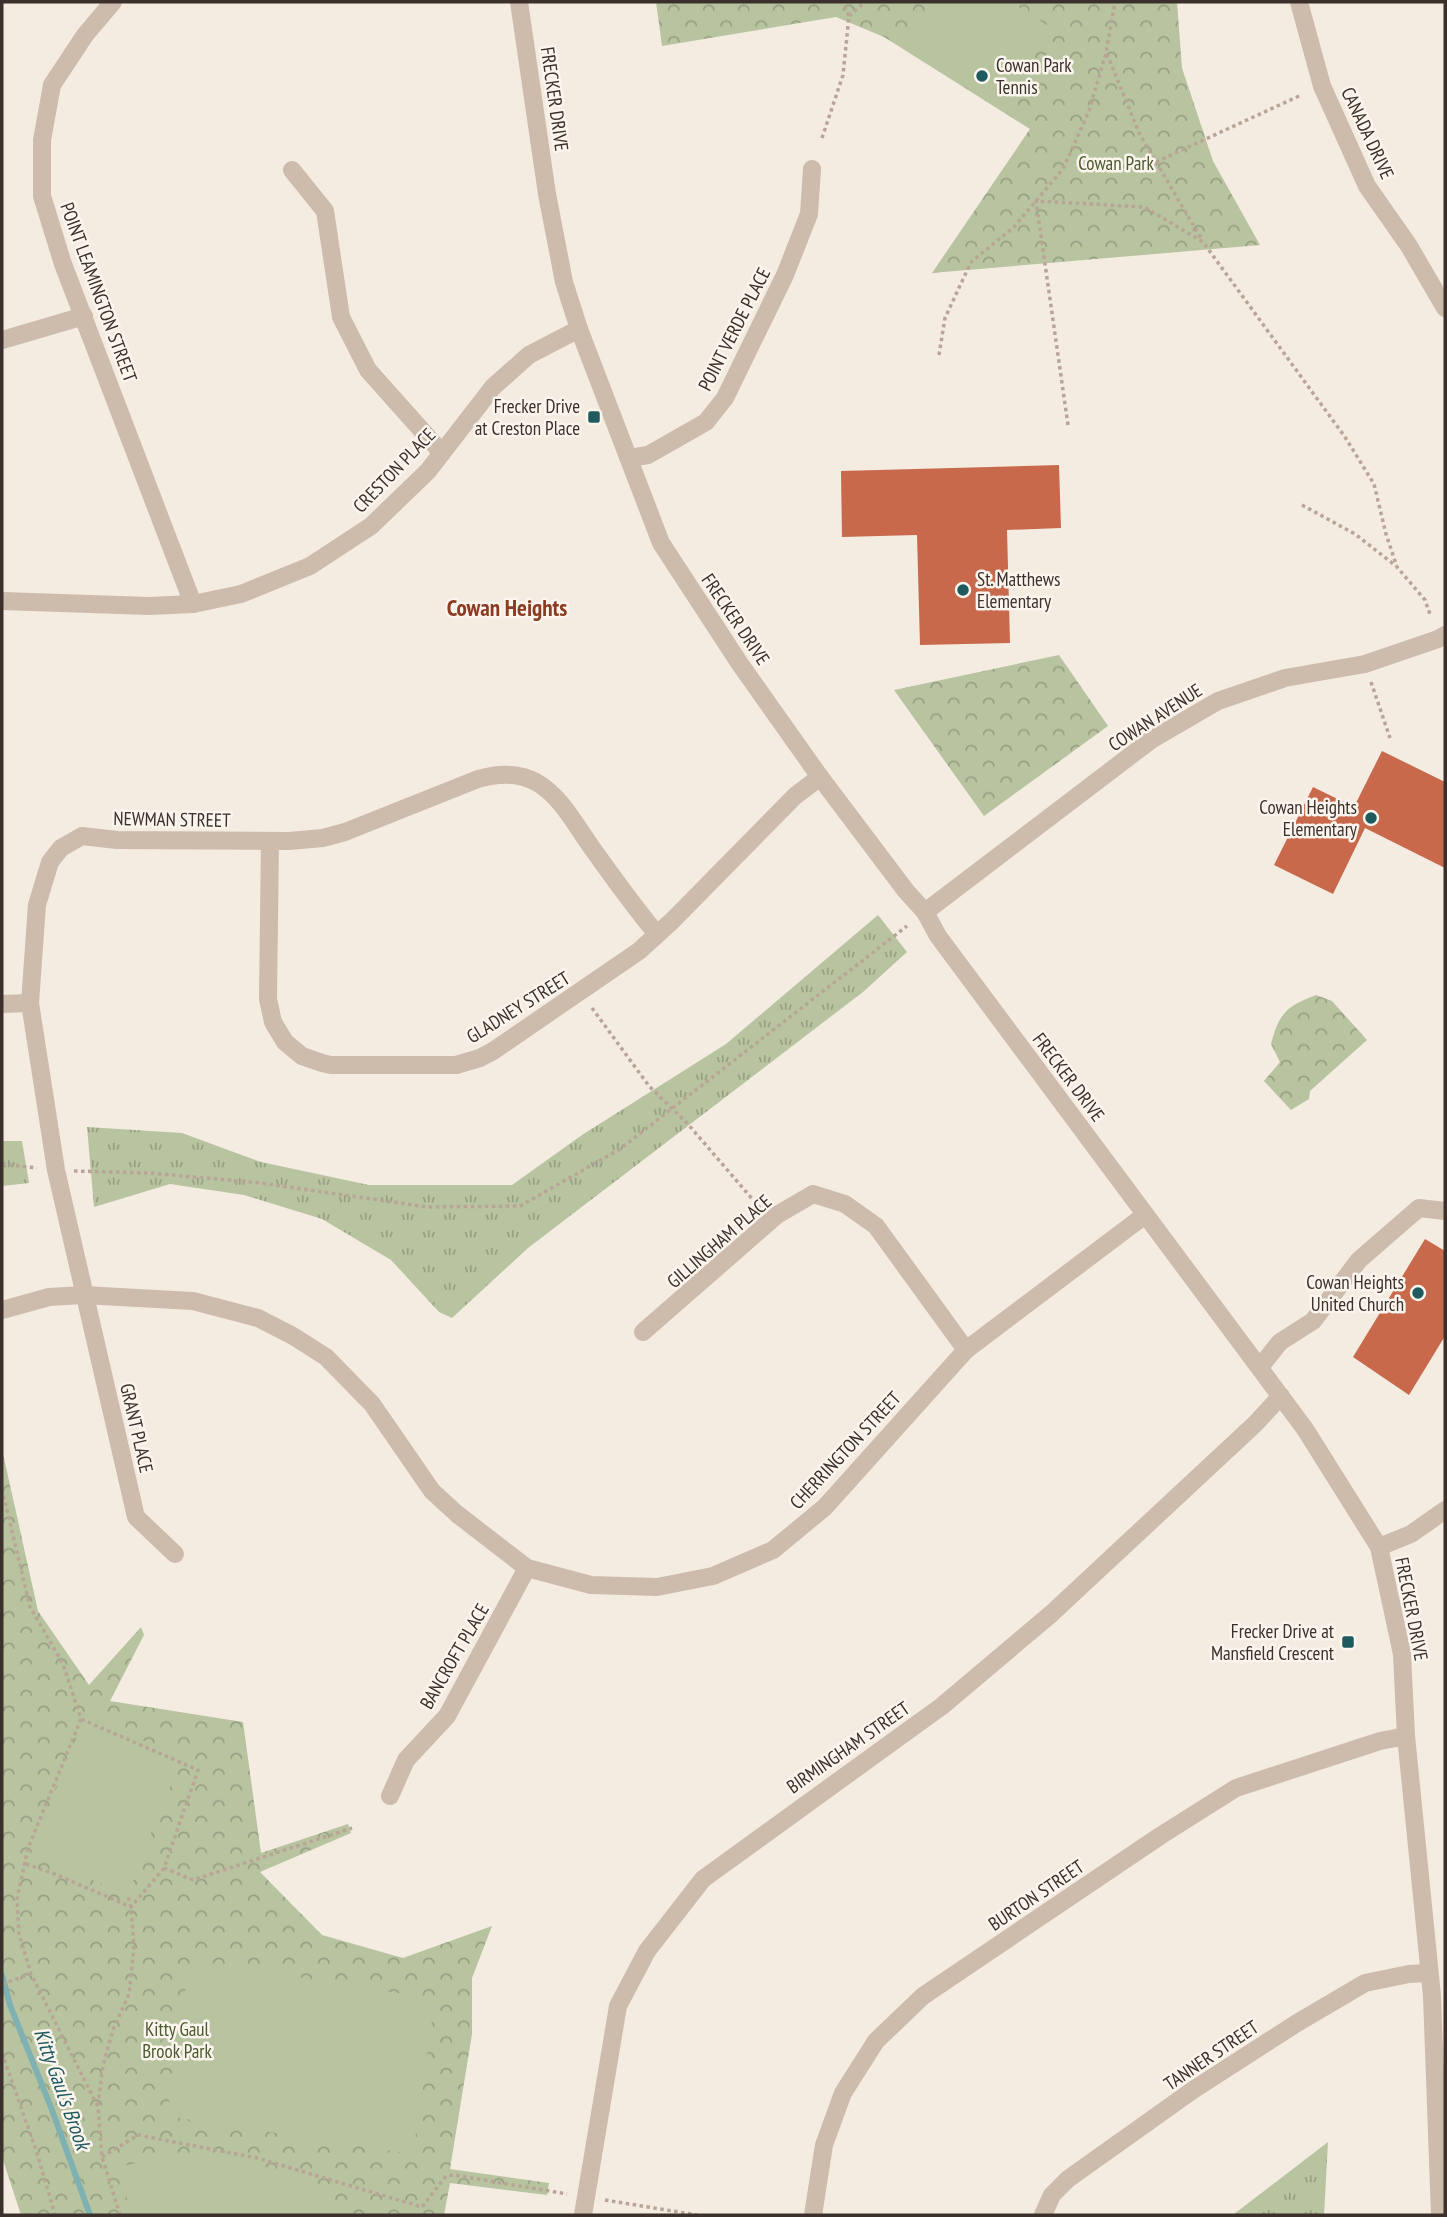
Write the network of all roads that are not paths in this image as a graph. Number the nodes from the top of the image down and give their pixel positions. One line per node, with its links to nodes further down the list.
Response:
1 (113, 2): 7 (street, POINT LEAMINGTON STREET)
2 (519, 2): 8 (street, FRECKER DRIVE)
3 (1299, 2): 6 (street, CANADA DRIVE)
4 (812, 169): 11 (street, POINT VERDE PLACE)
5 (292, 170): 10 (street)
6 (1445, 308)
7 (84, 316): 9 (street); 13 (street, POINT LEAMINGTON STREET)
8 (579, 329): 10 (street, CRESTON PLACE); 11 (street, FRECKER DRIVE)
9 (2, 340)
10 (442, 453): 13 (street, CRESTON PLACE)
11 (629, 458): 15 (street, FRECKER DRIVE)
12 (2, 601): 13 (street, CRESTON PLACE)
13 (193, 604)
14 (1445, 635): 17 (street, COWAN AVENUE)
15 (820, 777): 17 (street, FRECKER DRIVE); 18 (street, GLADNEY STREET)
16 (271, 841): 18 (street, NEWMAN STREET); 18 (street, GLADNEY STREET); 19 (street, NEWMAN STREET)
17 (925, 912): 22 (street, FRECKER DRIVE)
18 (657, 934)
19 (30, 1003): 20 (street); 23 (street, NEWMAN STREET)
20 (2, 1004)
21 (1445, 1211): 27 (street)
22 (1145, 1215): 26 (street, CHERRINGTON STREET); 27 (street, FRECKER DRIVE)
23 (83, 1295): 24 (street, CHERRINGTON STREET); 31 (street, GRANT PLACE); 32 (street, CHERRINGTON STREET)
24 (2, 1310)
25 (643, 1332): 26 (street, GILLINGHAM PLACE)
26 (966, 1350): 32 (street, CHERRINGTON STREET)
27 (1260, 1367): 28 (street, FRECKER DRIVE)
28 (1281, 1396): 30 (street, FRECKER DRIVE); 37 (street, BIRMINGHAM STREET)
29 (1445, 1510): 30 (street)
30 (1379, 1547): 33 (street, FRECKER DRIVE)
31 (176, 1554)
32 (527, 1568): 34 (street, BANCROFT PLACE)
33 (1406, 1736): 35 (street, FRECKER DRIVE); 38 (street, BURTON STREET)
34 (390, 1796)
35 (1429, 1973): 36 (street, FRECKER DRIVE); 39 (street, TANNER STREET)
36 (1443, 2194): 40 (street, FRECKER DRIVE)
37 (583, 2215)
38 (813, 2215)
39 (1043, 2215)
40 (1440, 2215)

